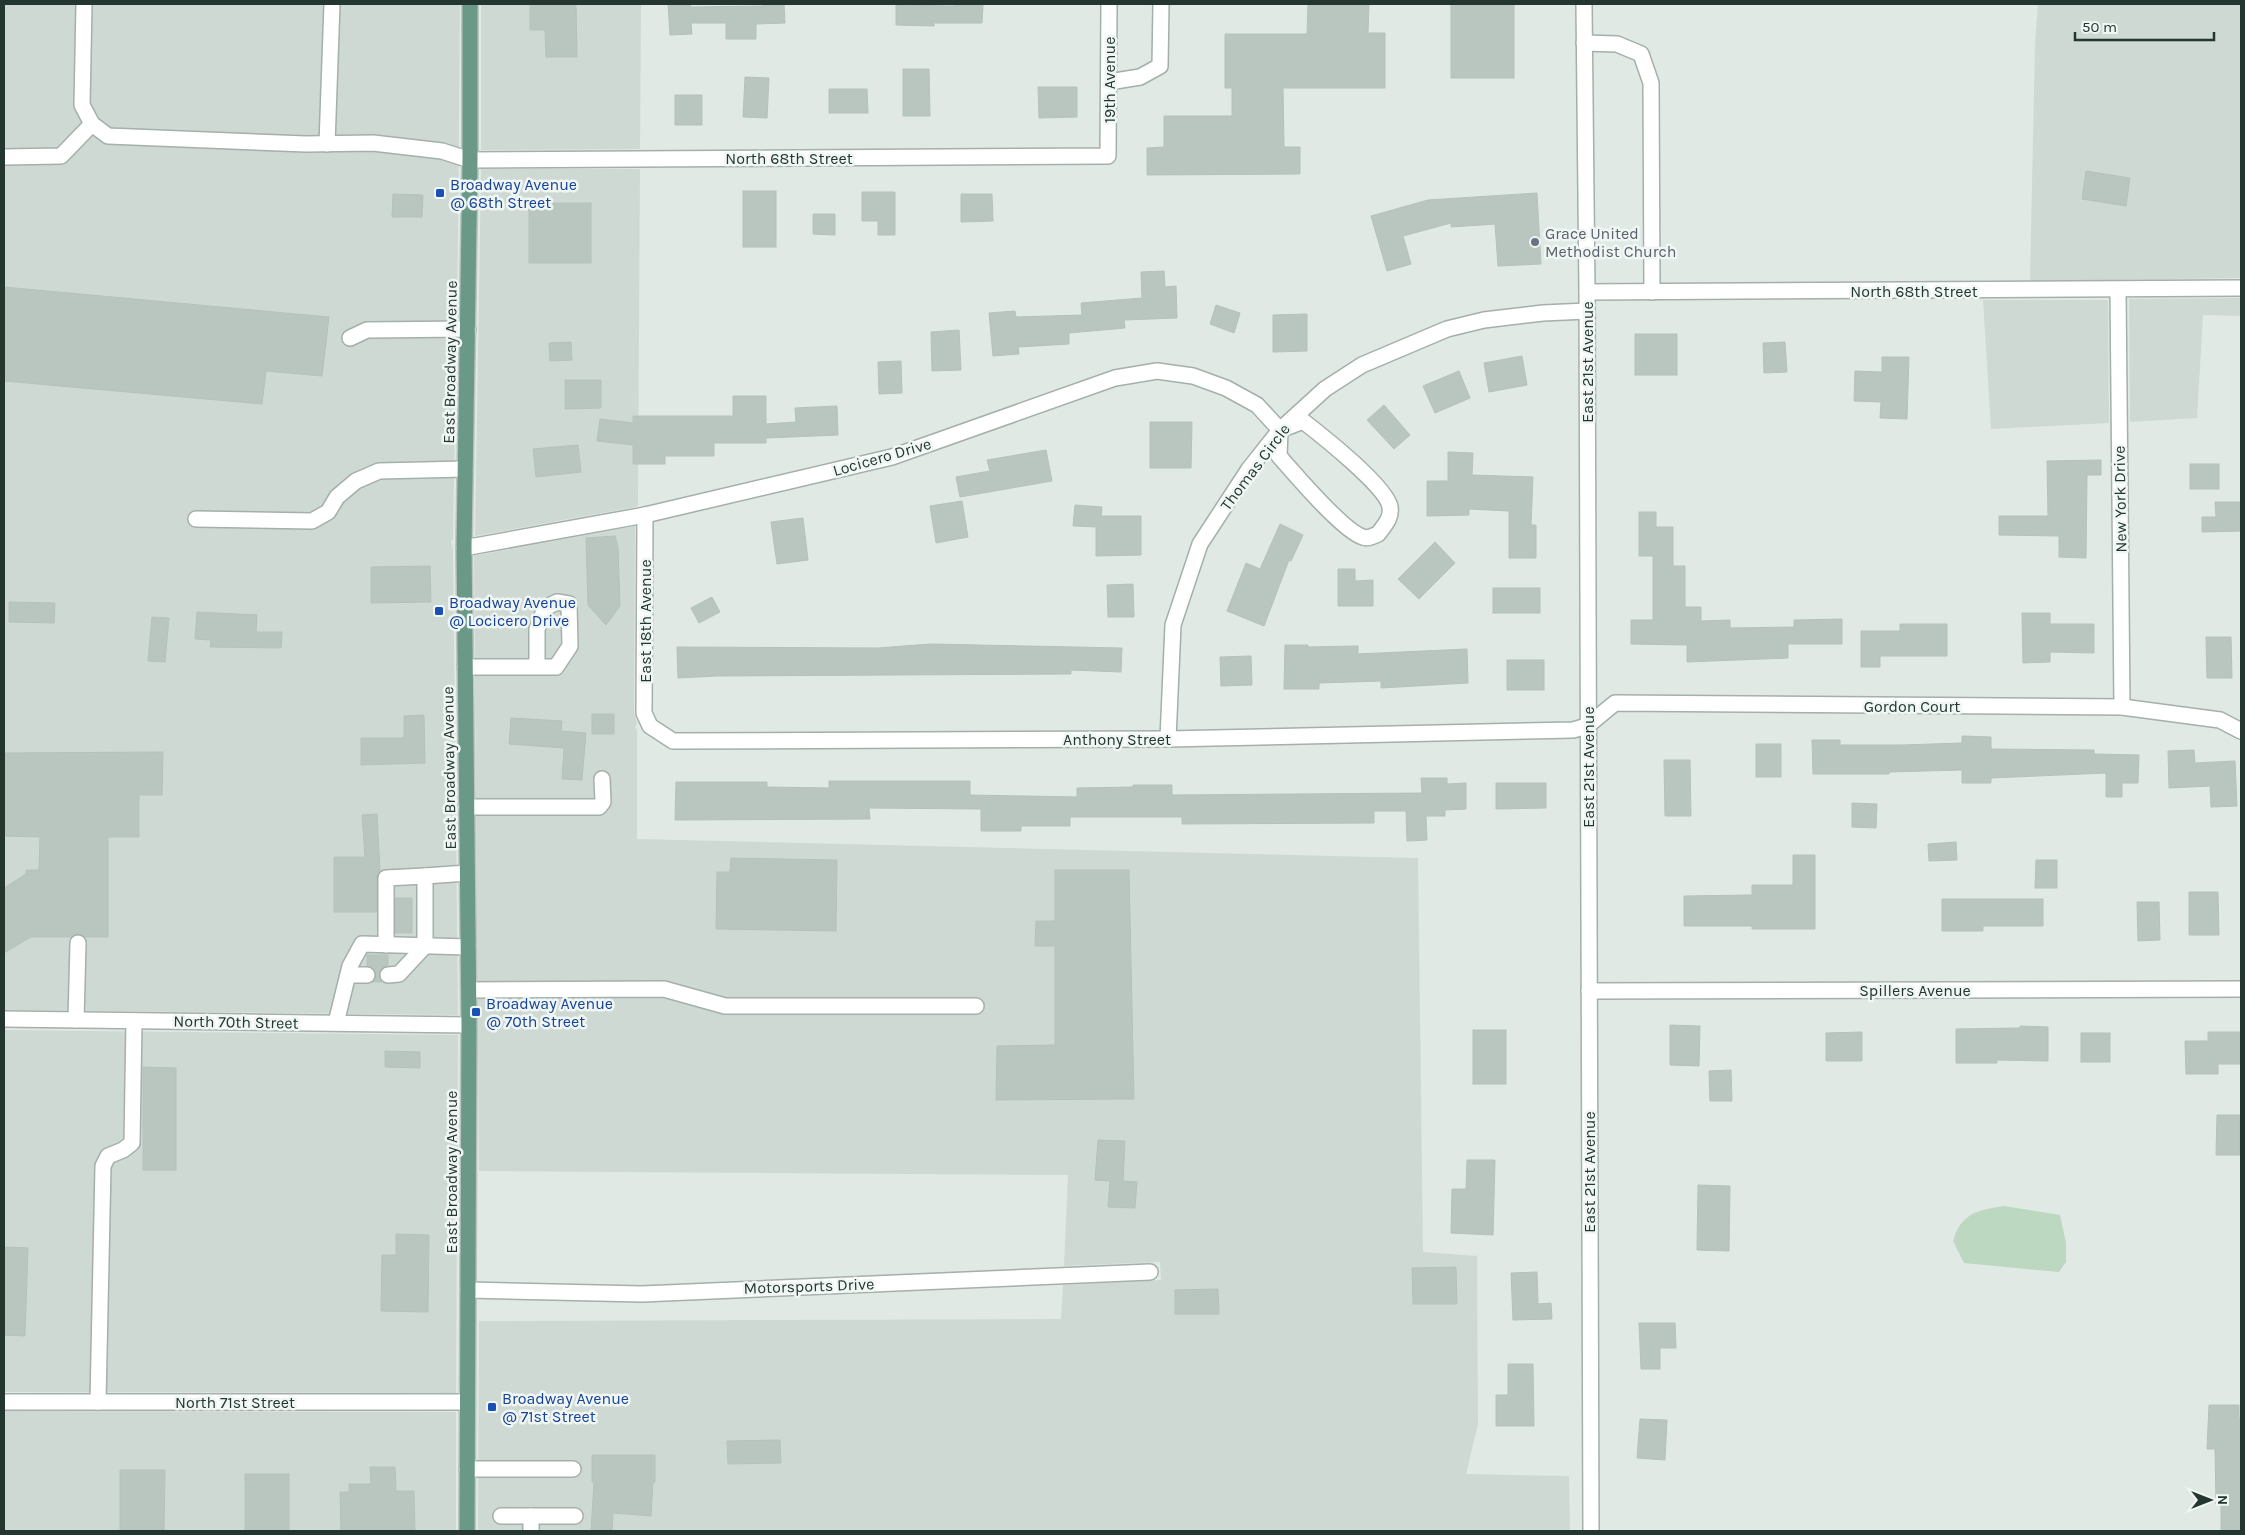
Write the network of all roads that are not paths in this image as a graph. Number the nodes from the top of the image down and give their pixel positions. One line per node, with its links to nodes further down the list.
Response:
1 (84, 4): 9 (street)
2 (332, 4): 10 (street)
3 (470, 4): 13 (main road, East Broadway Avenue)
4 (1109, 4): 8 (street, 19th Avenue)
5 (1161, 4): 8 (street)
6 (1584, 4): 7 (street, East 21st Avenue)
7 (1584, 44): 16 (street, East 21st Avenue); 17 (street)
8 (1109, 82): 11 (street, 19th Avenue)
9 (92, 124): 10 (street, North 68th Street); 12 (street)
10 (327, 144): 13 (street, North 68th Street)
11 (1108, 156): 13 (street, North 68th Street)
12 (4, 158)
13 (470, 160): 19 (main road, East Broadway Avenue)
14 (2241, 288): 15 (street, North 68th Street)
15 (2118, 290): 17 (street, North 68th Street); 28 (street, New York Drive)
16 (1587, 292): 17 (street, North 68th Street); 18 (street, East 21st Avenue)
17 (1652, 292)
18 (1587, 311): 21 (street, Thomas Circle); 30 (street, East 21st Avenue)
19 (468, 329): 20 (street); 22 (main road, East Broadway Avenue)
20 (350, 338)
21 (1280, 430): 21 (street); 23 (street, Locicero Drive); 32 (street, Thomas Circle)
22 (466, 469): 24 (street); 25 (main road, East Broadway Avenue)
23 (645, 515): 25 (street, Locicero Drive); 29 (street, East 18th Avenue)
24 (196, 519)
25 (464, 548): 26 (main road, East Broadway Avenue)
26 (465, 667): 27 (street); 34 (main road, East Broadway Avenue)
27 (537, 667)
28 (2122, 707): 30 (street, Gordon Court); 31 (street, Gordon Court)
29 (650, 726): 32 (street, Anthony Street)
30 (1587, 726): 32 (street, Anthony Street); 46 (street, East 21st Avenue)
31 (2241, 731)
32 (1168, 739)
33 (602, 779): 34 (street)
34 (466, 807): 35 (main road, East Broadway Avenue)
35 (467, 873): 36 (street); 40 (main road, East Broadway Avenue)
36 (425, 876): 38 (street); 39 (street)
37 (78, 943): 49 (street)
38 (386, 944): 39 (street); 43 (street)
39 (425, 946): 40 (street); 42 (street)
40 (468, 947): 45 (main road, East Broadway Avenue)
41 (367, 974): 43 (street)
42 (388, 974)
43 (348, 975): 51 (street)
44 (2241, 989): 46 (street, Spillers Avenue)
45 (468, 990): 47 (street); 52 (main road, East Broadway Avenue)
46 (1589, 991): 64 (street, East 21st Avenue)
47 (976, 1006)
48 (4, 1019): 49 (street, North 70th Street)
49 (76, 1020): 50 (street, North 70th Street)
50 (134, 1021): 51 (street, North 70th Street); 56 (street)
51 (336, 1023): 52 (street, North 70th Street)
52 (469, 1025): 54 (main road, East Broadway Avenue)
53 (1150, 1272): 54 (street, Motorsports Drive)
54 (468, 1290): 57 (main road, East Broadway Avenue)
55 (4, 1402): 56 (street, North 71st Street)
56 (98, 1402): 57 (street, North 71st Street)
57 (467, 1402): 58 (main road, East Broadway Avenue)
58 (467, 1469): 59 (street); 63 (main road, East Broadway Avenue)
59 (573, 1469)
60 (501, 1516): 62 (street)
61 (575, 1516): 62 (street)
62 (531, 1524)
63 (467, 1531)
64 (1591, 1531)

